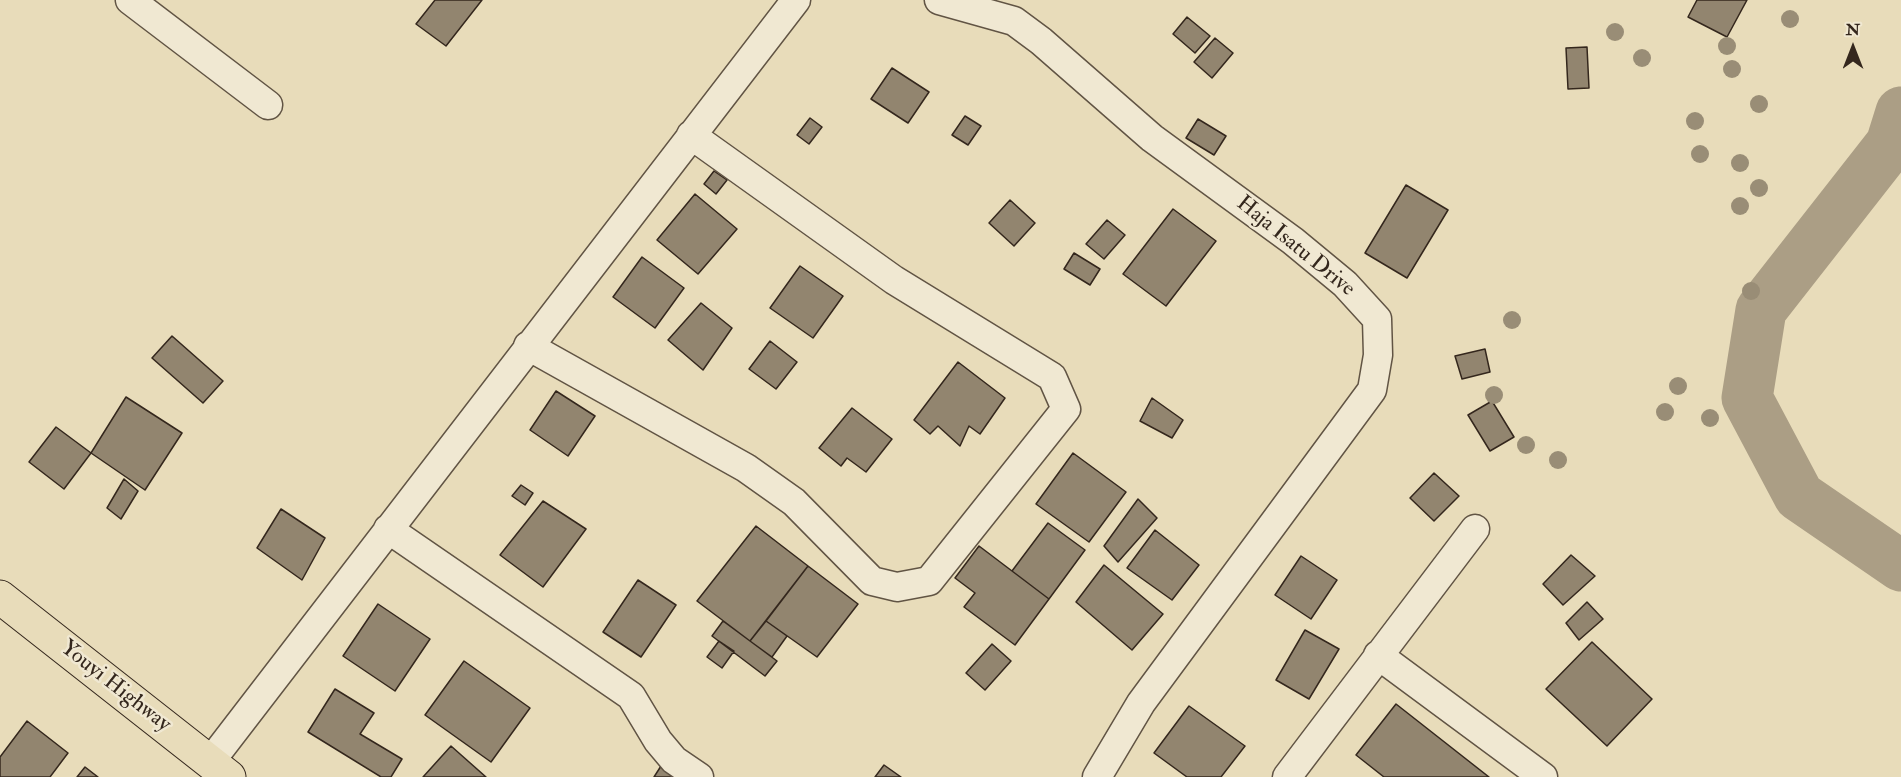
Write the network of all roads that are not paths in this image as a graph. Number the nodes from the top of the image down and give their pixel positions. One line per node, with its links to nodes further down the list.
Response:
1 (130, 0): 4 (street)
2 (796, 0): 5 (street)
3 (939, 0): 13 (street, Haja Isatu Drive)
4 (268, 105)
5 (691, 135): 6 (street); 6 (street)
6 (528, 345): 7 (street)
7 (388, 529): 11 (street); 12 (street)
8 (1475, 529): 10 (street)
9 (0, 597): 11 (main road, Youyi Highway)
10 (1378, 655): 14 (street); 15 (street)
11 (219, 769)
12 (699, 777)
13 (1097, 777)
14 (1287, 777)
15 (1543, 777)

